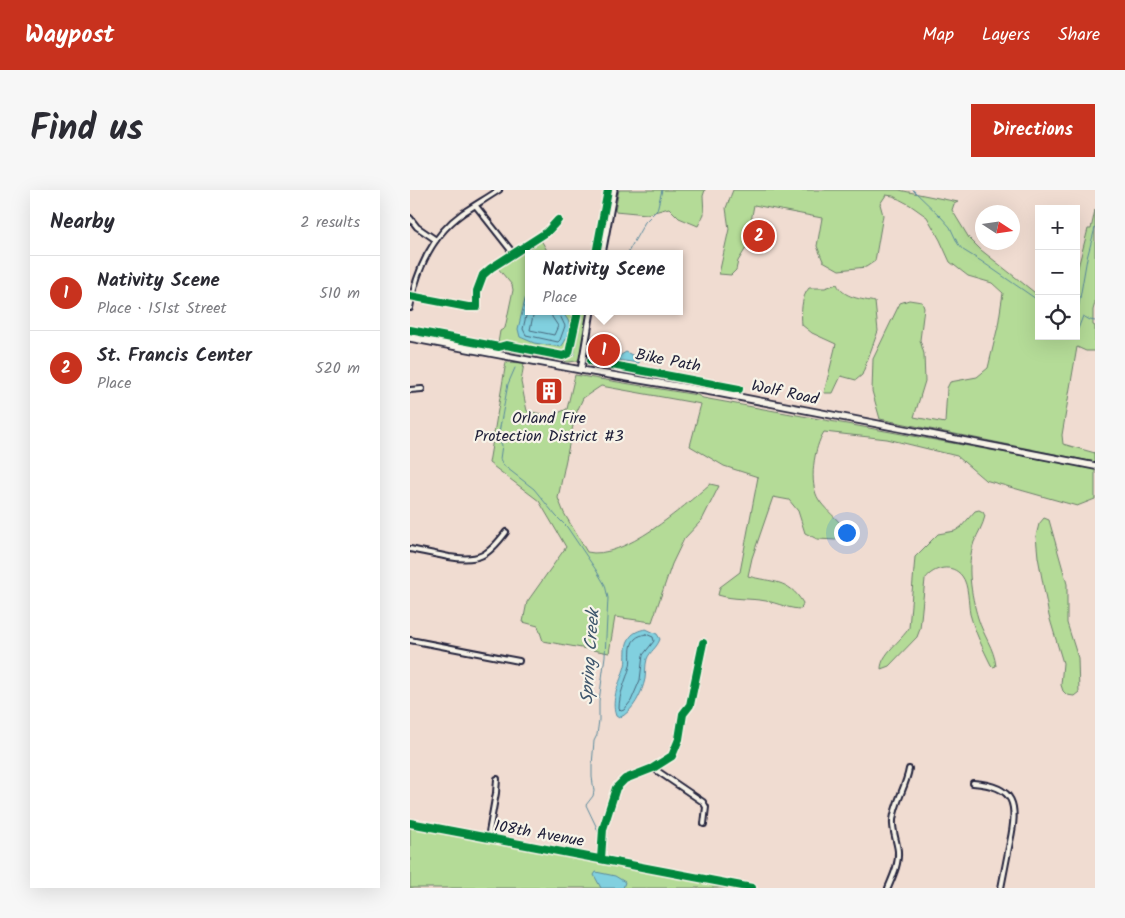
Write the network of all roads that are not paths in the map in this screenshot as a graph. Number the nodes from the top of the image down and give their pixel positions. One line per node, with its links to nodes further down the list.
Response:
1 (499, 190): 3 (street)
2 (614, 190): 7 (street)
3 (476, 206): 6 (street); 8 (street)
4 (410, 219): 6 (street)
5 (558, 220): 8 (street)
6 (436, 240): 9 (street)
7 (603, 250)
8 (513, 253): 9 (street)
9 (411, 297): 10 (street)
10 (410, 308)
11 (590, 315): 13 (street)
12 (410, 338): 13 (main road, Wolf Road)
13 (581, 370): 16 (main road, Wolf Road)
14 (422, 389): 15 (street)
15 (410, 390)
16 (1095, 466)
17 (506, 532): 18 (street)
18 (410, 549)
19 (410, 640): 21 (street)
20 (703, 643): 22 (street)
21 (519, 661)
22 (652, 768): 27 (street); 29 (street)
23 (909, 769): 31 (street)
24 (497, 779): 28 (street)
25 (973, 782): 32 (street)
26 (410, 823): 28 (street, 108th Avenue)
27 (704, 824)
28 (488, 838): 29 (street, 108th Avenue)
29 (601, 859): 30 (street, 108th Avenue)
30 (752, 888)
31 (888, 888)
32 (1001, 888)

